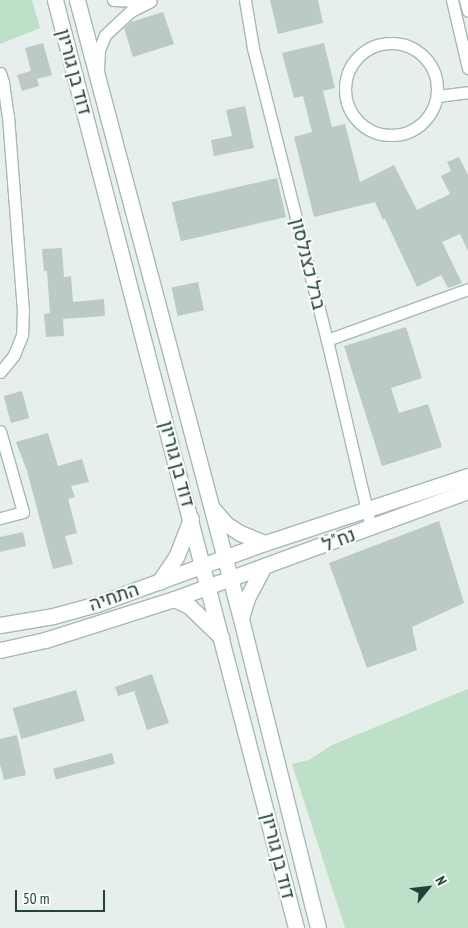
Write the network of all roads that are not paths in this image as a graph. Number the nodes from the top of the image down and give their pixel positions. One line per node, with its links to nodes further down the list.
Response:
1 (55, 0): 23 (main road, דוד בן גוריון)
2 (77, 0): 11 (main road, דוד בן גוריון)
3 (113, 0): 4 (street)
4 (154, 0): 11 (street)
5 (245, 0): 15 (street, ברל כצנלסון)
6 (452, 0): 9 (street)
7 (465, 0): 8 (street)
8 (468, 11)
9 (468, 68)
10 (0, 73): 16 (street)
11 (97, 80): 20 (main road, דוד בן גוריון)
12 (468, 92): 13 (street)
13 (437, 96): 13 (street)
14 (468, 290): 15 (street)
15 (327, 340): 21 (street, ברל כצנלסון)
16 (0, 372)
17 (0, 431): 22 (street)
18 (468, 476): 21 (main road, נח"ל)
19 (468, 491): 24 (main road, נח"ל)
20 (211, 507): 25 (main road); 26 (main road, דוד בן גוריון)
21 (366, 509): 24 (street, ברל כצנלסון); 25 (main road, נח"ל)
22 (0, 518)
23 (191, 518): 27 (main road, דוד בן גוריון); 30 (main road)
24 (371, 527): 28 (main road, נח"ל)
25 (265, 543): 26 (main road, נח"ל)
26 (224, 558): 27 (main road, התחיה); 29 (main road, דוד בן גוריון)
27 (203, 566): 30 (main road, התחיה); 31 (main road, דוד בן גוריון)
28 (262, 568): 29 (main road, נח"ל); 33 (main road)
29 (230, 579): 31 (main road, נח"ל); 33 (main road, דוד בן גוריון)
30 (159, 582): 34 (main road, התחיה)
31 (209, 587): 32 (main road, התחיה); 35 (main road, דוד בן גוריון)
32 (174, 599): 35 (main road); 36 (main road, התחיה)
33 (241, 619): 38 (main road, דוד בן גוריון)
34 (0, 625)
35 (222, 638): 37 (main road, דוד בן גוריון)
36 (0, 650)
37 (296, 928)
38 (318, 928)

